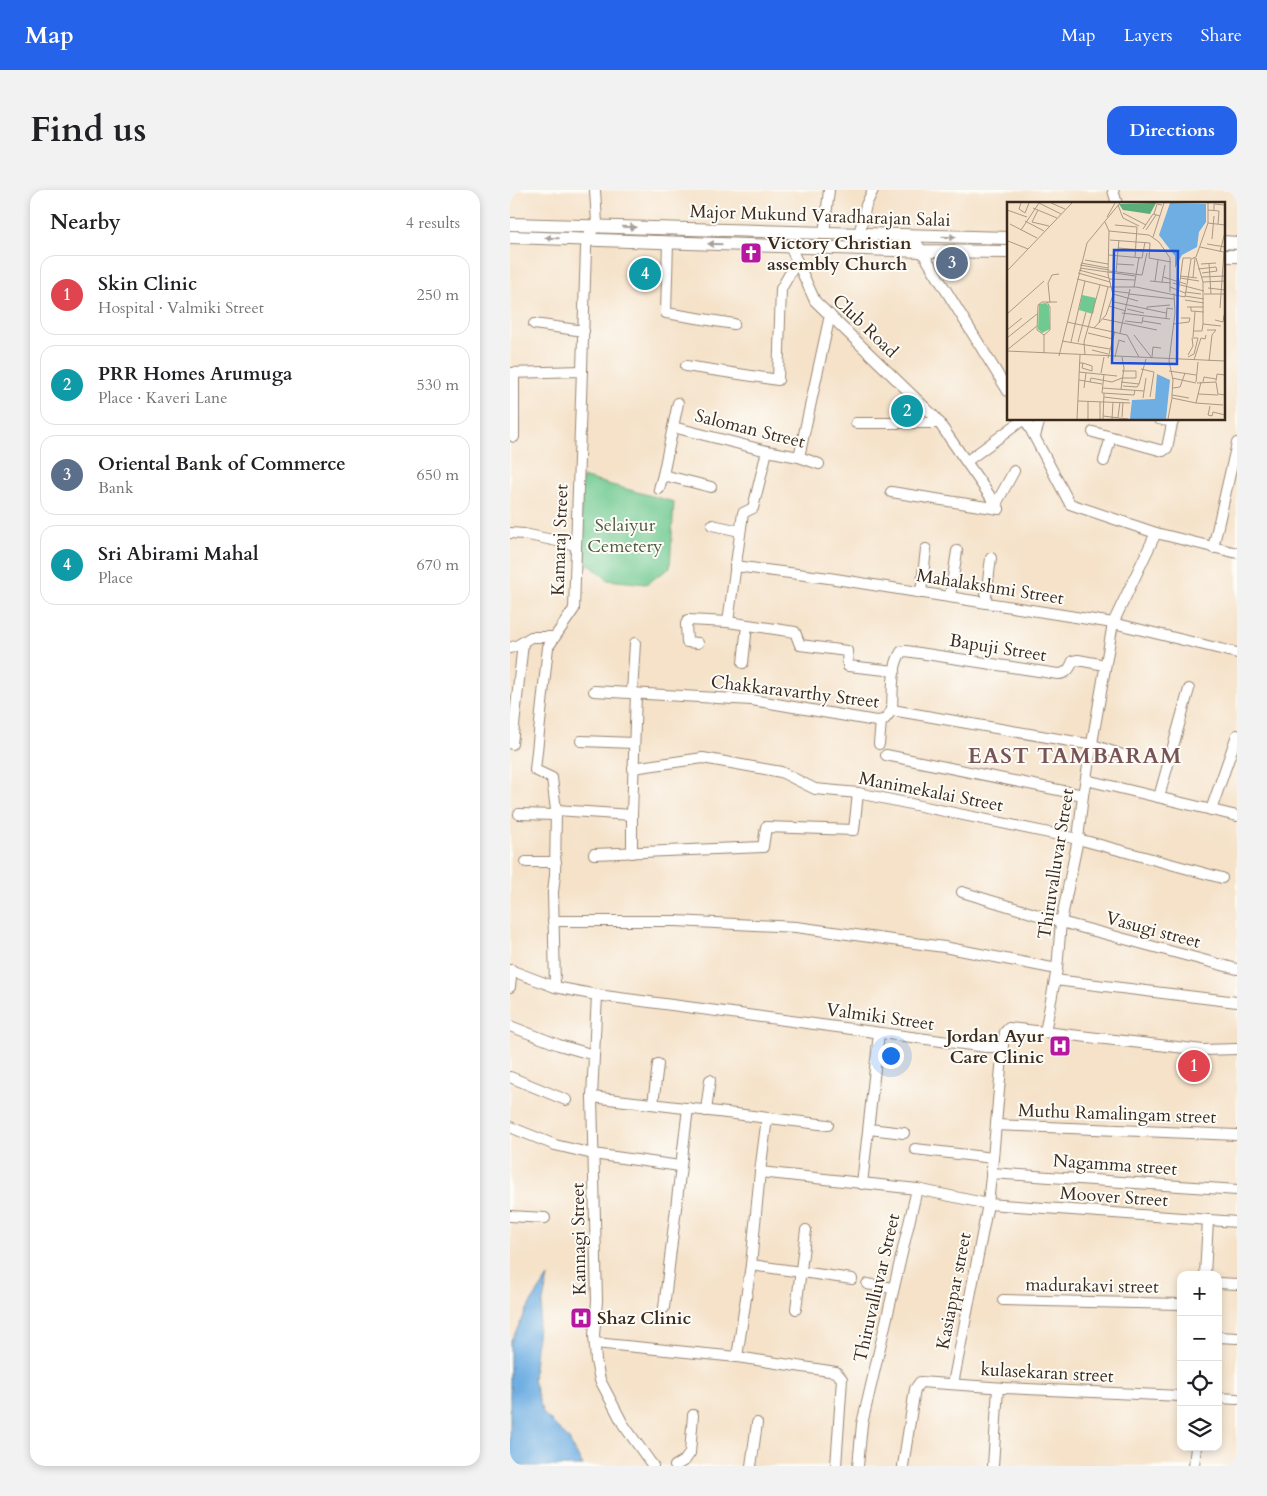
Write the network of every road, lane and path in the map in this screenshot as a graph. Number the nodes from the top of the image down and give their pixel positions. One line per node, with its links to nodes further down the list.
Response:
1 (595, 190): 7 (street)
2 (828, 190): 8 (street)
3 (873, 190): 9 (street)
4 (1113, 190): 5 (street)
5 (1117, 202)
6 (510, 224): 7 (main road, Major Mukund Varadharajan Salai)
7 (595, 226): 8 (main road, Major Mukund Varadharajan Salai, one-way to 8); 13 (street, Kamaraj Street)
8 (824, 234): 9 (main road, Major Mukund Varadharajan Salai)
9 (859, 235): 11 (main road, Major Mukund Varadharajan Salai)
10 (510, 237): 13 (main road, Major Mukund Varadharajan Salai, one-way to 10)
11 (912, 237): 12 (main road, Major Mukund Varadharajan Salai, one-way to 12); 18 (street)
12 (1007, 238)
13 (587, 239): 14 (main road, Major Mukund Varadharajan Salai); 26 (street, Kamaraj Street)
14 (668, 242): 17 (main road, Major Mukund Varadharajan Salai, one-way to 14); 25 (street)
15 (1224, 242): 16 (main road)
16 (1237, 243)
17 (790, 246): 18 (main road, Major Mukund Varadharajan Salai); 22 (street, Club Road)
18 (922, 251): 19 (main road, Major Mukund Varadharajan Salai); 30 (street)
19 (1007, 252)
20 (1224, 256): 21 (main road)
21 (1237, 256)
22 (797, 261): 23 (street, Club Road); 27 (street)
23 (830, 315): 32 (street, Club Road); 45 (street)
24 (534, 324): 26 (street)
25 (734, 324)
26 (584, 331): 28 (street, Kamaraj Street)
27 (686, 366)
28 (582, 371): 29 (street); 60 (street, Kamaraj Street)
29 (512, 373): 42 (street)
30 (1007, 389)
31 (678, 403): 38 (street)
32 (937, 420): 37 (street); 46 (street, Club Road)
33 (1023, 420): 46 (street)
34 (1025, 420): 40 (street)
35 (1040, 420): 40 (street)
36 (1173, 420): 41 (street)
37 (856, 422)
38 (673, 427): 44 (street, Saloman Street); 51 (street)
39 (1094, 432): 41 (street)
40 (1035, 436): 59 (street)
41 (1111, 436): 47 (street)
42 (514, 437)
43 (1237, 443): 48 (street)
44 (767, 451): 45 (street, Saloman Street); 57 (street)
45 (799, 457): 49 (street, Saloman Street)
46 (967, 461): 55 (street, Club Road)
47 (1104, 461)
48 (1235, 462): 61 (street)
49 (819, 464)
50 (1014, 472): 55 (street)
51 (663, 475): 52 (street); 53 (street)
52 (711, 486)
53 (660, 489)
54 (891, 492): 55 (street)
55 (998, 506)
56 (712, 524): 57 (street)
57 (740, 530): 66 (street)
58 (510, 533): 60 (street)
59 (1156, 533): 61 (street); 71 (street, Thiruvalluvar Street)
60 (576, 545): 73 (street, Kamaraj Street)
61 (1213, 548): 64 (street)
62 (926, 549): 67 (street)
63 (957, 551): 68 (street)
64 (1237, 553)
65 (991, 558): 69 (street)
66 (735, 566): 67 (street, Mahalakshmi Street); 70 (street)
67 (921, 593): 68 (street, Mahalakshmi Street)
68 (950, 597): 69 (street, Mahalakshmi Street)
69 (985, 603): 71 (street, Mahalakshmi Street)
70 (728, 622): 72 (street); 76 (street)
71 (1113, 623): 78 (street, Mahalakshmi Street); 80 (street, Thiruvalluvar Street)
72 (747, 625): 79 (street); 81 (street)
73 (554, 637): 74 (street); 101 (street, Kamaraj Street)
74 (523, 643): 77 (street); 90 (street)
75 (635, 643): 84 (street)
76 (698, 643)
77 (510, 648)
78 (1237, 653)
79 (743, 663)
80 (1105, 665): 81 (street, Bapuji Street); 92 (street, Thiruvalluvar Street)
81 (895, 671): 85 (street, Bapuji Street)
82 (1189, 689): 99 (street)
83 (594, 691): 84 (street, Chakkaravarthy Street)
84 (634, 693): 86 (street, Chakkaravarthy Street); 89 (street)
85 (892, 710): 86 (street, Chakkaravarthy Street); 92 (street, Chakkaravarthy Street)
86 (881, 721): 91 (street)
87 (1237, 735): 100 (street)
88 (581, 740): 89 (street)
89 (634, 743): 95 (street)
90 (512, 744)
91 (879, 744)
92 (1093, 745): 94 (street, Chakkaravarthy Street); 96 (street, Thiruvalluvar Street)
93 (886, 755): 98 (street)
94 (1131, 758)
95 (633, 768): 97 (street, Manimekalai Street); 103 (street)
96 (1086, 780): 98 (street, Thiruvalluvar Street); 99 (street)
97 (858, 793): 105 (street, Manimekalai Street); 106 (street)
98 (1083, 795): 105 (street, Thiruvalluvar Street)
99 (1159, 797): 100 (street)
100 (1211, 810): 104 (street)
101 (556, 812): 102 (street); 103 (street); 109 (street, Kamaraj Street)
102 (519, 814)
103 (632, 814): 106 (street)
104 (1237, 816)
105 (1078, 839): 110 (street, Manimekalai Street); 113 (street, Thiruvalluvar Street)
106 (632, 852): 107 (street)
107 (594, 854)
108 (526, 862): 109 (street)
109 (556, 862): 112 (street, Kamaraj Street)
110 (1222, 878)
111 (962, 892): 113 (street, Vasugi street)
112 (553, 921): 116 (street); 118 (street, Kamaraj Street)
113 (1061, 922): 114 (street, Vasugi street); 116 (street, Thiruvalluvar Street)
114 (1237, 969)
115 (511, 970): 117 (street); 118 (street, Valmiki Street)
116 (1056, 974): 120 (street); 122 (street, Thiruvalluvar Street)
117 (510, 987)
118 (556, 987): 119 (street, Valmiki Street)
119 (597, 995): 123 (street, Valmiki Street); 126 (street, Kannagi Street)
120 (1237, 1002)
121 (510, 1026): 126 (street)
122 (1045, 1032): 124 (street); 125 (street)
123 (879, 1033): 124 (street, Valmiki Street); 139 (street)
124 (1003, 1045): 137 (street, Kasiappar street)
125 (1237, 1049)
126 (594, 1055): 130 (street, Kannagi Street)
127 (658, 1064): 132 (street)
128 (510, 1077): 131 (street)
129 (710, 1080): 134 (street)
130 (592, 1097): 132 (street); 143 (street, Kannagi Street)
131 (566, 1100)
132 (653, 1104): 133 (street)
133 (688, 1108): 134 (street); 145 (street)
134 (706, 1111): 135 (street)
135 (767, 1118): 136 (street); 146 (street)
136 (828, 1125)
137 (996, 1126): 141 (street, Muthu Ramalingam street); 144 (street, Kasiappar street)
138 (510, 1127): 143 (street)
139 (869, 1129): 140 (street); 148 (street)
140 (904, 1134)
141 (1237, 1135)
142 (915, 1149): 144 (street)
143 (593, 1154): 145 (street); 171 (street, Kannagi Street)
144 (993, 1158): 147 (street, Kasiappar street)
145 (680, 1166): 167 (street)
146 (760, 1172): 148 (street); 157 (street)
147 (991, 1173): 150 (street, Nagamma street); 151 (street, Kasiappar street)
148 (862, 1184): 149 (street)
149 (917, 1189): 151 (street); 164 (street, Thiruvalluvar Street)
150 (1237, 1190)
151 (988, 1204): 154 (street, Moover Street); 173 (street, Kasiappar street)
152 (510, 1216): 153 (street)
153 (545, 1218)
154 (1208, 1220): 155 (street, Moover Street); 158 (street)
155 (1237, 1222)
156 (806, 1230): 159 (street)
157 (751, 1265): 159 (street); 172 (street)
158 (1205, 1271)
159 (801, 1272): 160 (street); 168 (street)
160 (852, 1279)
161 (1222, 1283): 163 (street)
162 (867, 1284): 164 (street)
163 (1237, 1284)
164 (893, 1288): 185 (street, Thiruvalluvar Street)
165 (1003, 1300): 166 (street, madurakavi street)
166 (1177, 1304)
167 (664, 1308)
168 (796, 1309)
169 (1222, 1337): 170 (street)
170 (1237, 1338)
171 (595, 1343): 172 (street); 181 (street, Kannagi Street)
172 (737, 1357): 184 (street)
173 (953, 1384): 174 (street, kulasekaran street); 186 (street, kulasekaran street)
174 (998, 1388): 175 (street, kulasekaran street); 187 (street)
175 (1177, 1396)
176 (1222, 1398): 177 (street)
177 (1237, 1399)
178 (693, 1415): 182 (street)
179 (757, 1423): 183 (street)
180 (1196, 1451): 188 (street)
181 (653, 1466)
182 (675, 1466)
183 (752, 1466)
184 (836, 1466)
185 (858, 1466)
186 (903, 1466)
187 (993, 1466)
188 (1194, 1466)

